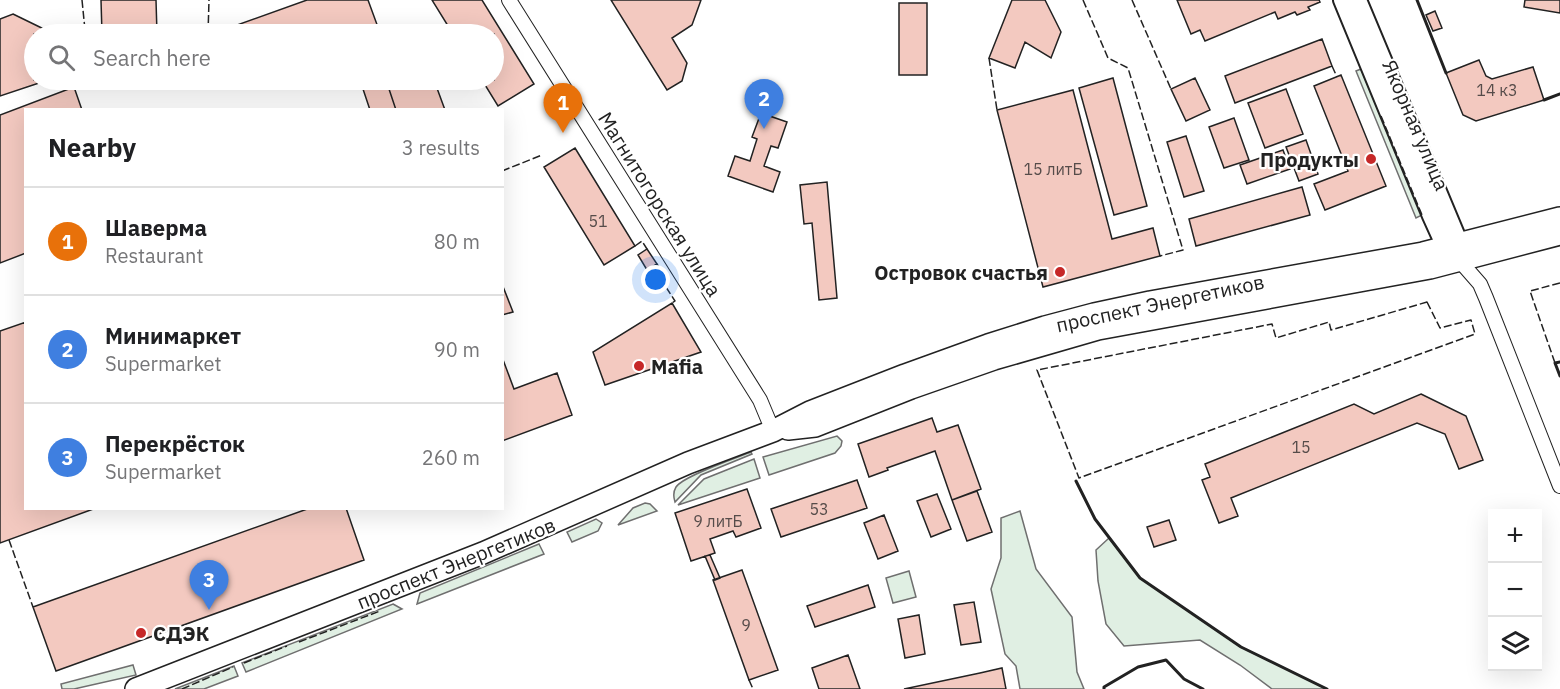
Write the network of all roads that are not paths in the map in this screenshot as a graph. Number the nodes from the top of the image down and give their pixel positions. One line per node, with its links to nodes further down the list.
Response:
1 (509, 0): 7 (street, Магнитогорская улица)
2 (1342, 0): 6 (street, Якорная улица)
3 (1358, 0): 6 (street, Якорная улица)
4 (1560, 219): 6 (main road, проспект Энергетиков)
5 (1560, 234): 6 (main road, проспект Энергетиков)
6 (1454, 250): 7 (main road, проспект Энергетиков); 8 (street, Якорная улица)
7 (773, 431): 9 (main road, проспект Энергетиков)
8 (1560, 486)
9 (136, 689)

